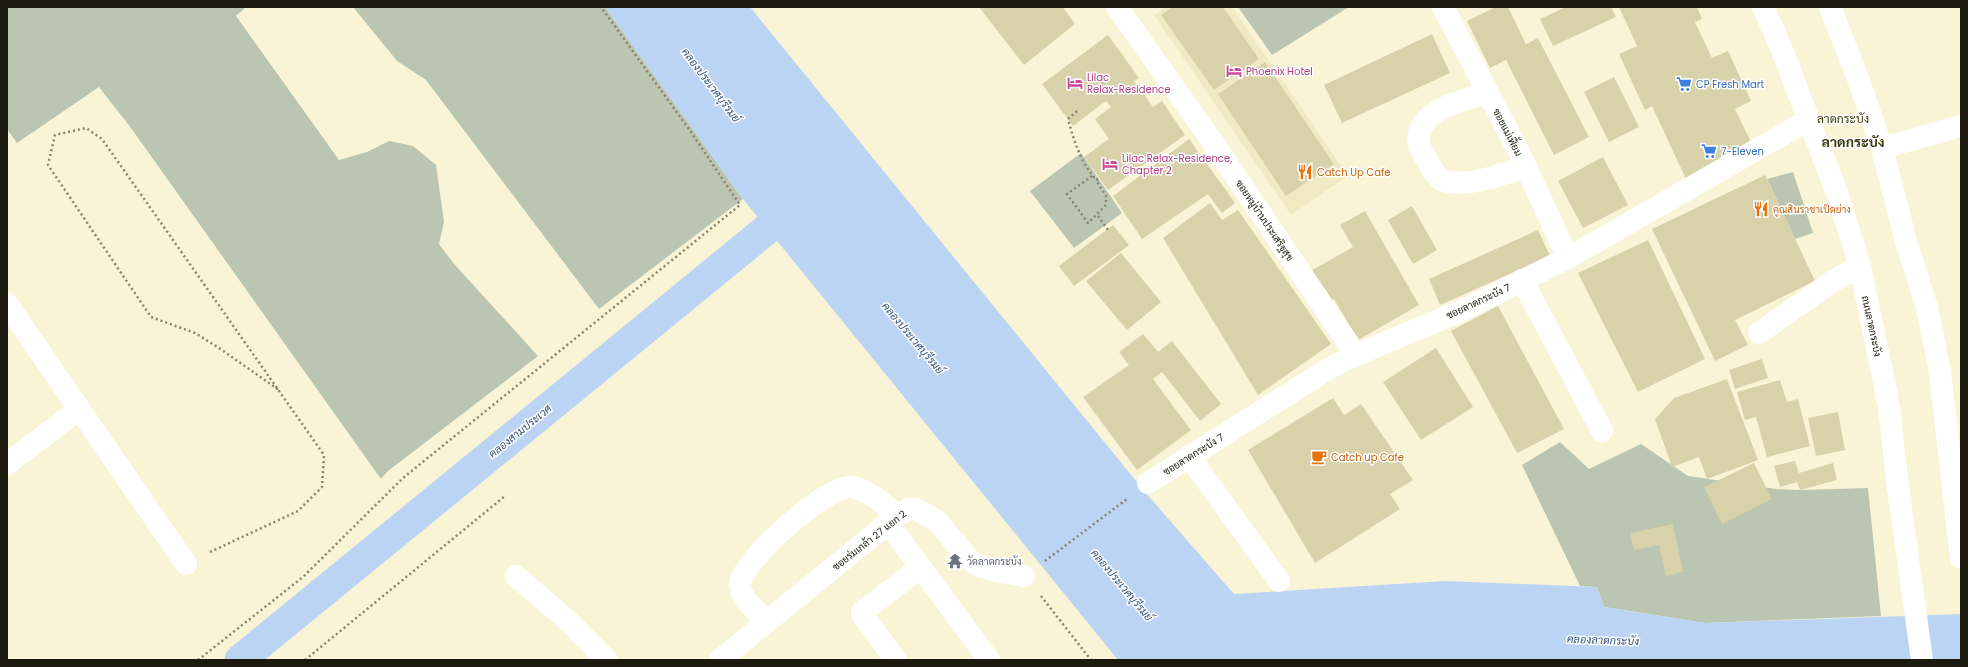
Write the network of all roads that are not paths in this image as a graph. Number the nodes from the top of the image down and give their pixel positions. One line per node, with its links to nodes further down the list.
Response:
1 (1117, 7): 15 (street, ซอยหมู่บ้านประเสริฐสุข)
2 (1443, 7): 5 (street, ซอยแม่เฟี้ยม)
3 (1763, 7): 6 (street, ถนนลาดกระบัง)
4 (1834, 8): 8 (street)
5 (1488, 92): 9 (street, ซอยแม่เฟี้ยม); 9 (street)
6 (1808, 120): 10 (street, ซอยลาดกระบัง 7); 11 (street, ถนนลาดกระบัง)
7 (1961, 126): 8 (street)
8 (1882, 148): 18 (street)
9 (1526, 167): 10 (street, ซอยแม่เฟี้ยม)
10 (1568, 258): 12 (street, ซอยลาดกระบัง 7)
11 (1860, 266): 14 (street); 34 (street, ถนนลาดกระบัง)
12 (1522, 280): 15 (street, ซอยลาดกระบัง 7); 17 (street)
13 (7, 304): 16 (street)
14 (1759, 333)
15 (1356, 355): 19 (street, ซอยลาดกระบัง 7)
16 (79, 409): 20 (street); 24 (street)
17 (1602, 431)
18 (1955, 438): 23 (street)
19 (1189, 456): 21 (street, ซอยลาดกระบัง 7); 28 (street)
20 (7, 464)
21 (1148, 482)
22 (893, 519): 25 (street); 27 (street, ซอยร่มเกล้า 27 แยก 2); 29 (street, ซอยร่มเกล้า 27 แยก 2); 29 (street)
23 (1961, 558)
24 (186, 564)
25 (921, 567): 32 (street); 33 (street)
26 (516, 576): 30 (street)
27 (1024, 576)
28 (1279, 581)
29 (767, 621): 31 (street, ซอยร่มเกล้า 27 แยก 2)
30 (607, 660)
31 (720, 660)
32 (896, 660)
33 (989, 660)
34 (1922, 660)

